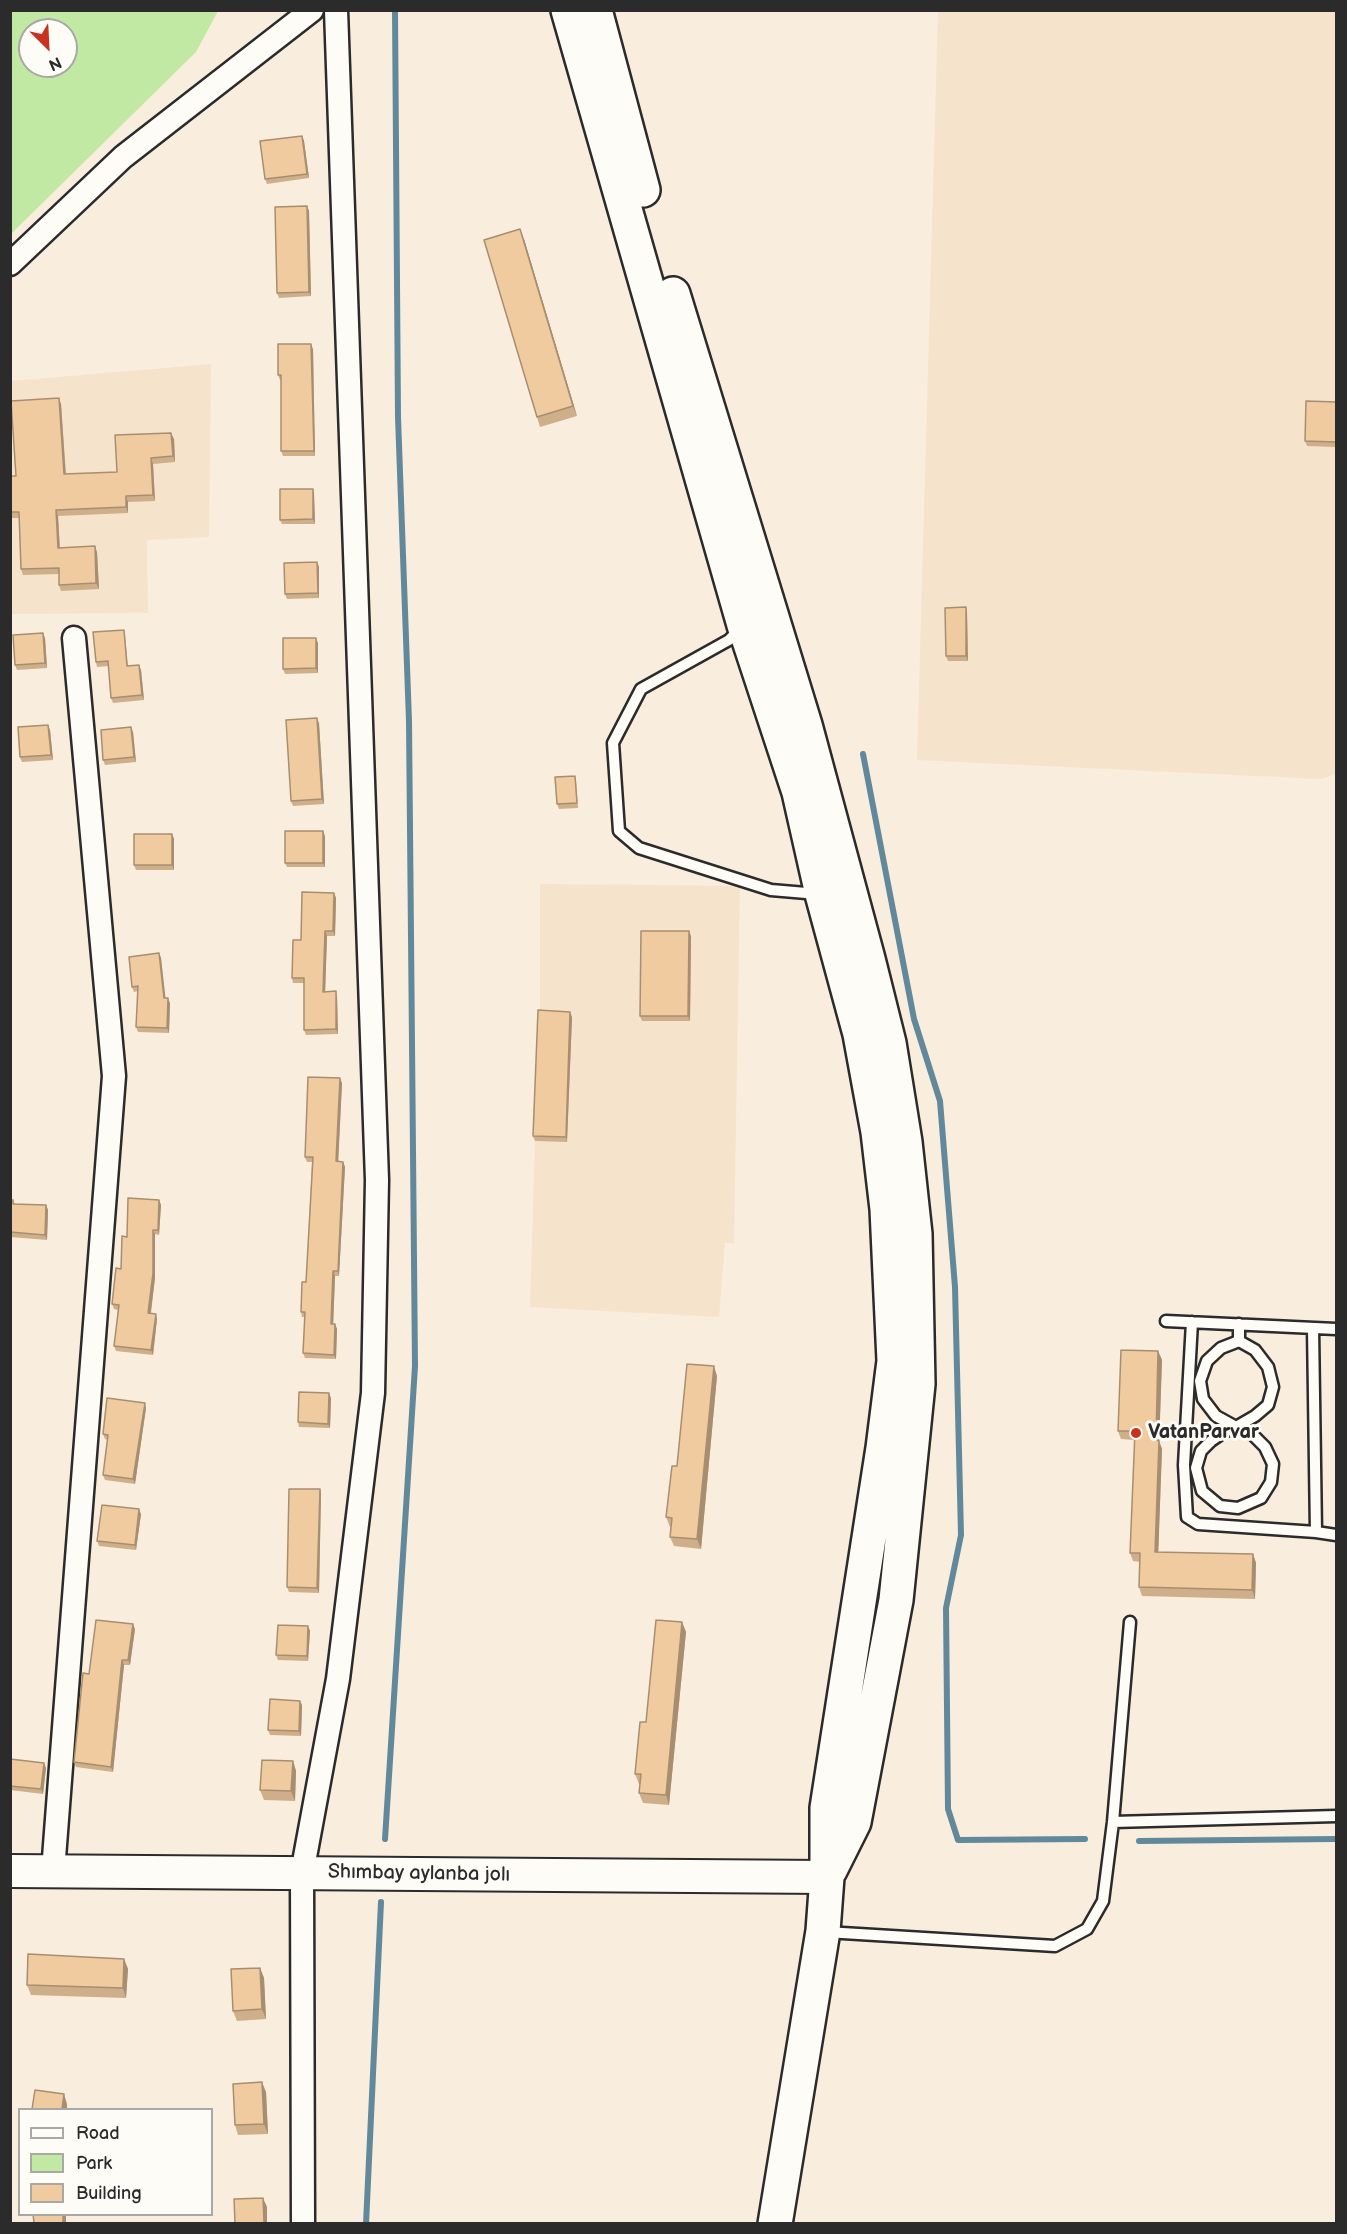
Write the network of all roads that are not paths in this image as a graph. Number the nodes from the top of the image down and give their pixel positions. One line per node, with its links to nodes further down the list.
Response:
1 (312, 10): 5 (street)
2 (336, 10): 23 (street)
3 (568, 10): 6 (main road)
4 (595, 10): 24 (main road)
5 (10, 264)
6 (744, 625): 8 (main road); 8 (lane)
7 (74, 638): 21 (street)
8 (822, 894): 24 (main road)
9 (1166, 1321): 10 (lane)
10 (1192, 1322): 11 (lane); 16 (lane)
11 (1239, 1324): 12 (lane); 14 (lane)
12 (1313, 1328): 13 (lane); 16 (lane)
13 (1336, 1329)
14 (1239, 1341): 15 (lane); 15 (lane)
15 (1236, 1426): 15 (lane)
16 (1316, 1532): 17 (lane)
17 (1336, 1535)
18 (1130, 1622): 20 (lane)
19 (1336, 1816): 20 (lane)
20 (1113, 1822): 25 (lane)
21 (52, 1870): 22 (main road, Shımbay aylanba jolı); 23 (main road, Shımbay aylanba jolı)
22 (10, 1871)
23 (302, 1873): 24 (main road, Shımbay aylanba jolı); 26 (street)
24 (827, 1877): 25 (main road)
25 (823, 1931): 27 (main road)
26 (303, 2223)
27 (775, 2223)

